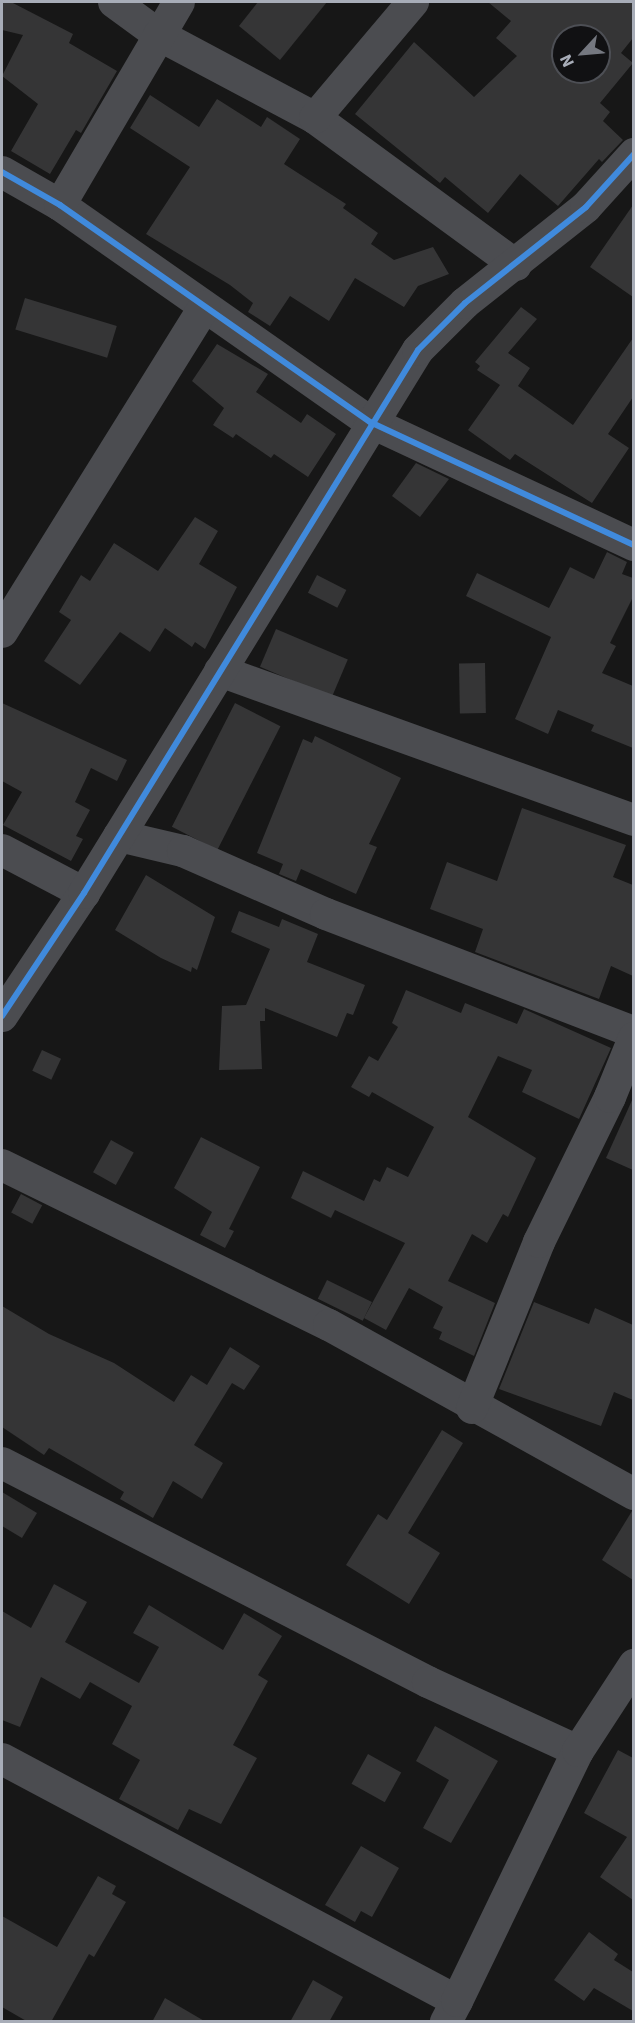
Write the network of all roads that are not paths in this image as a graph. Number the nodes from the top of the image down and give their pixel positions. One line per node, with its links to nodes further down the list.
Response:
1 (114, 2): 4 (street)
2 (179, 2): 4 (street)
3 (413, 2): 5 (street)
4 (159, 35): 5 (street); 8 (street)
5 (315, 118): 9 (street)
6 (633, 154): 9 (street)
7 (2, 172): 8 (street)
8 (60, 205): 10 (street)
9 (516, 265): 11 (street)
10 (204, 308): 11 (street); 13 (street)
11 (370, 422): 12 (street); 14 (street)
12 (633, 545)
13 (2, 632)
14 (220, 671): 15 (street); 16 (street)
15 (633, 820)
16 (118, 836): 18 (street); 20 (street)
17 (2, 850): 18 (street)
18 (84, 893): 19 (street)
19 (2, 1016)
20 (633, 1032)
21 (633, 1038): 23 (street)
22 (2, 1166): 23 (street)
23 (472, 1408): 25 (street)
24 (2, 1463): 27 (street)
25 (633, 1494)
26 (633, 1665): 27 (street)
27 (578, 1751): 29 (street)
28 (2, 1759): 29 (street)
29 (451, 2011)

